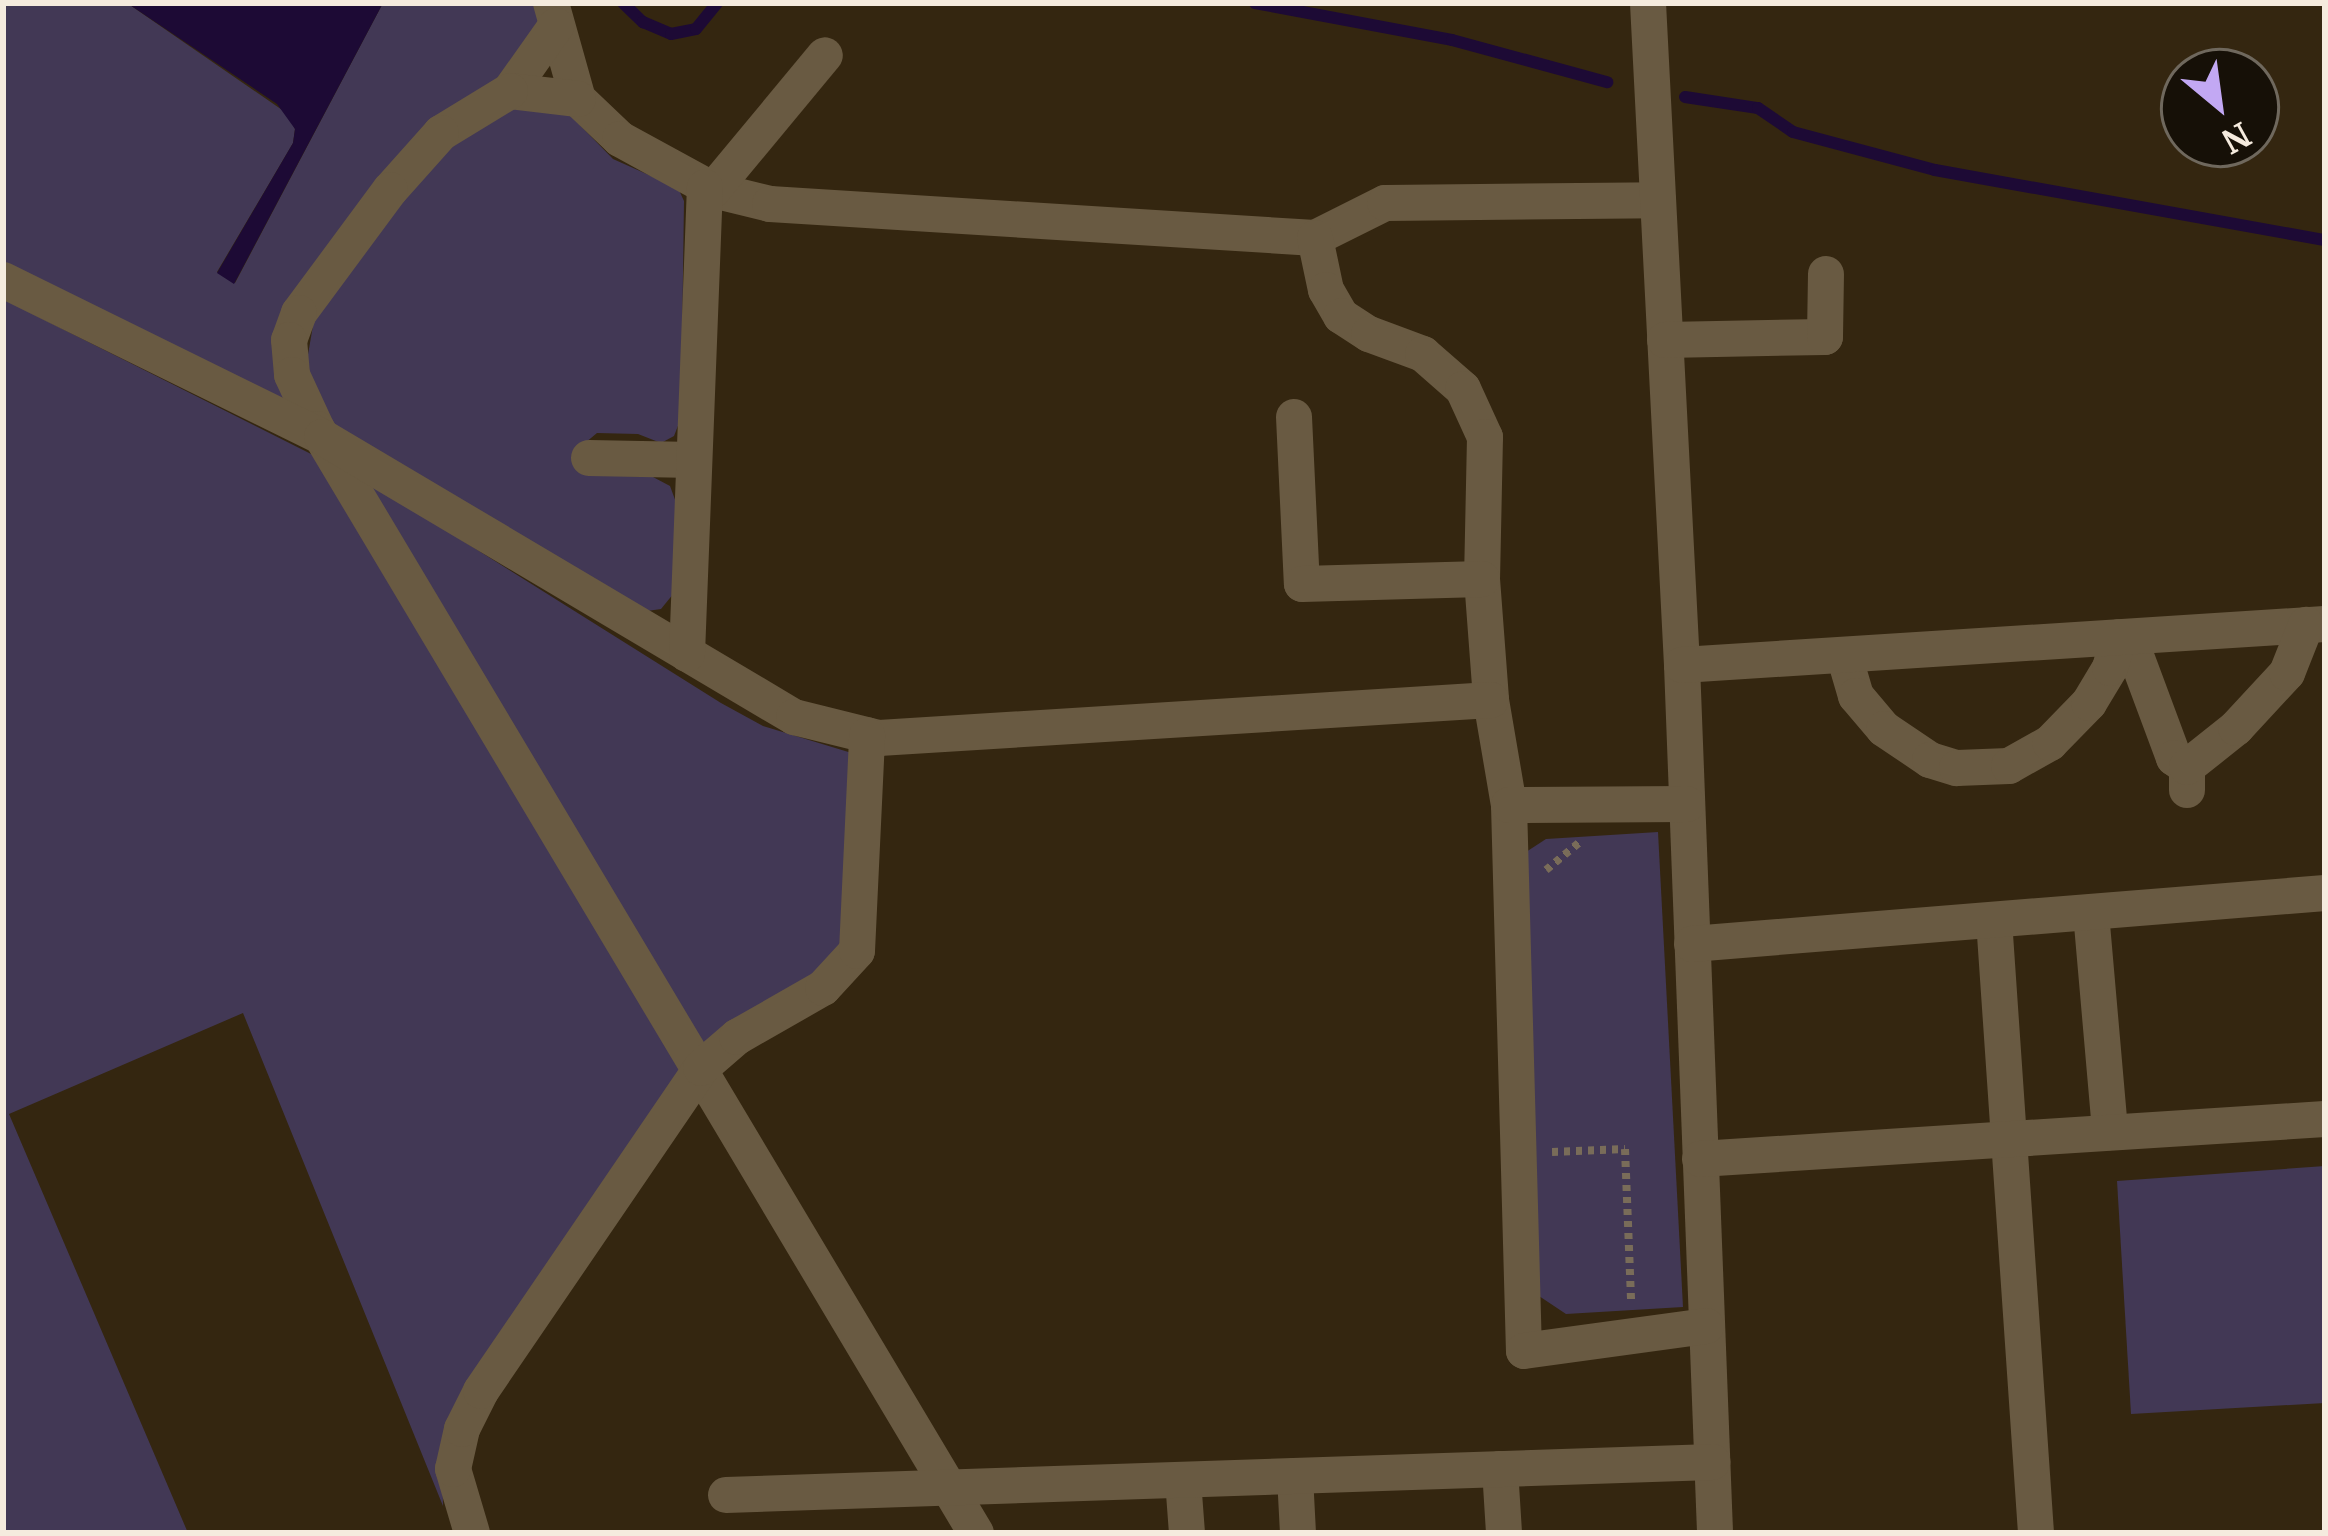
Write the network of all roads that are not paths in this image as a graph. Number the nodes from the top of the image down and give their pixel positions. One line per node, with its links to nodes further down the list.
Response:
1 (1648, 3): 7 (lane)
2 (554, 15): 4 (lane); 5 (lane)
3 (825, 55): 6 (lane)
4 (510, 91): 5 (lane); 13 (lane)
5 (578, 99): 6 (lane)
6 (709, 188): 8 (lane); 15 (lane)
7 (1658, 200): 8 (lane); 11 (lane)
8 (1315, 238): 16 (lane)
9 (3, 280): 13 (lane)
10 (1818, 293): 11 (lane)
11 (1665, 340): 21 (lane)
12 (1294, 417): 16 (lane)
13 (322, 437): 19 (lane); 30 (lane)
14 (589, 458): 15 (lane)
15 (694, 460): 19 (lane)
16 (1483, 579): 22 (lane)
17 (2315, 625): 18 (lane); 18 (lane)
18 (2124, 637): 20 (lane); 20 (lane)
19 (688, 654): 23 (lane)
20 (1844, 655): 21 (lane)
21 (1682, 665): 24 (lane)
22 (1491, 700): 23 (lane); 25 (lane)
23 (868, 735): 30 (lane)
24 (1687, 804): 25 (lane); 29 (lane)
25 (1509, 806): 35 (lane)
26 (2325, 893): 27 (lane)
27 (2091, 913): 28 (lane); 32 (lane)
28 (1994, 920): 29 (lane); 33 (lane)
29 (1692, 944): 34 (lane)
30 (701, 1068): 40 (lane); 42 (lane)
31 (2325, 1119): 32 (lane)
32 (2110, 1132): 33 (lane)
33 (2006, 1140): 34 (lane); 48 (lane)
34 (1700, 1159): 35 (lane)
35 (1706, 1326): 36 (lane)
36 (1712, 1462): 37 (lane); 47 (lane)
37 (1499, 1469): 38 (lane); 46 (lane)
38 (1295, 1476): 39 (lane); 45 (lane)
39 (1184, 1480): 40 (lane); 44 (lane)
40 (949, 1488): 41 (lane); 43 (lane)
41 (725, 1495)
42 (472, 1533)
43 (976, 1533)
44 (1187, 1533)
45 (1298, 1533)
46 (1504, 1533)
47 (1715, 1533)
48 (2036, 1533)

